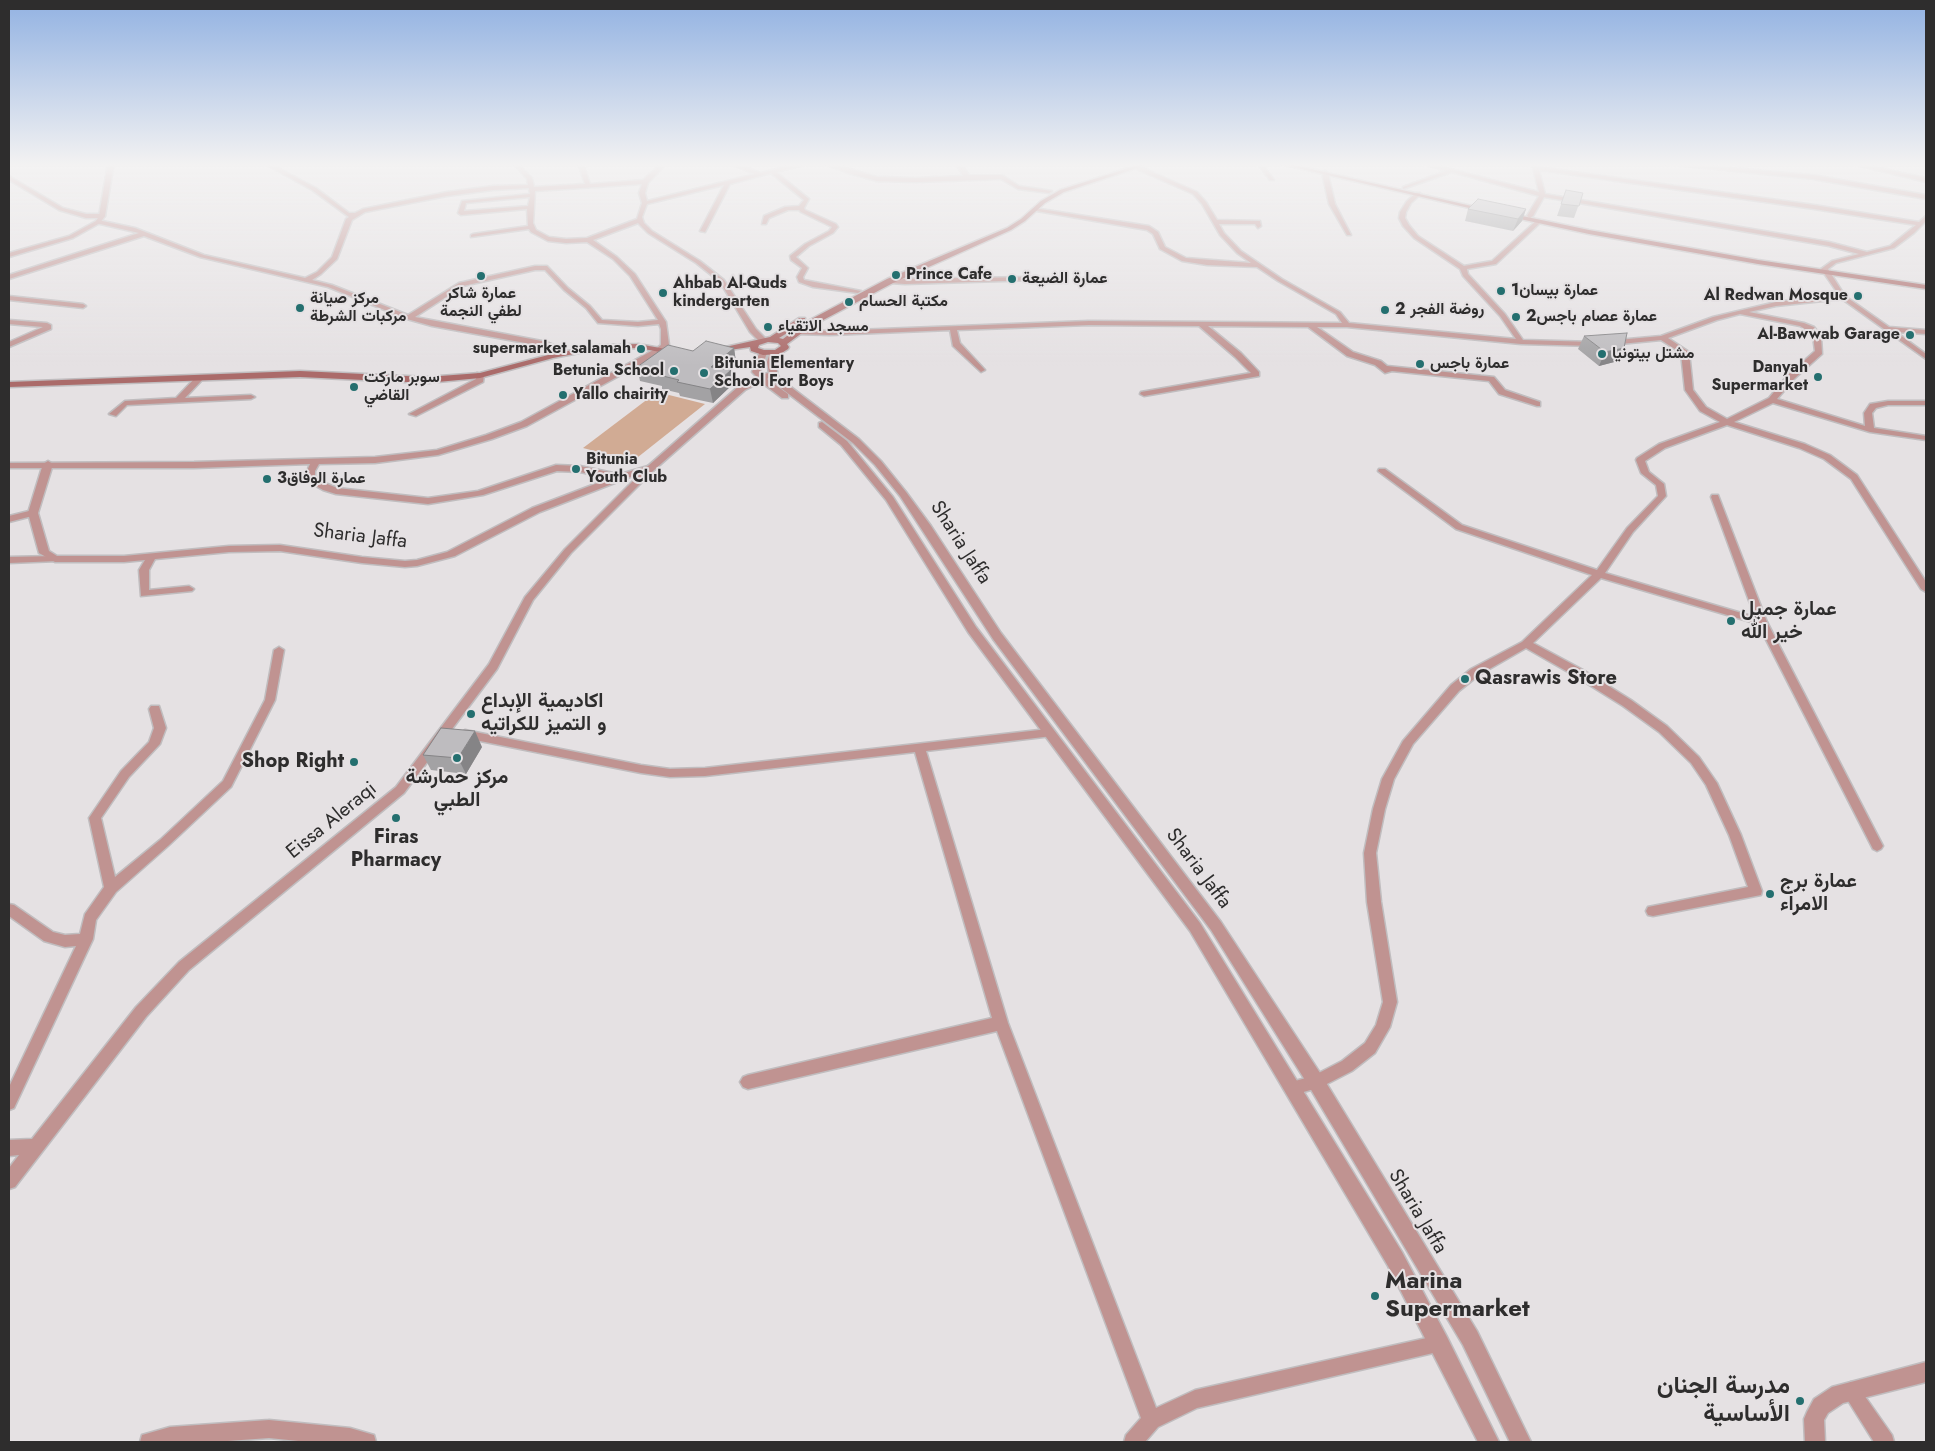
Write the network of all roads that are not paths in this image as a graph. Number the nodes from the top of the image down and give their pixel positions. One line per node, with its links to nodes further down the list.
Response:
1 (81, 231): 25 (street)
2 (136, 231): 20 (street)
3 (344, 231): 31 (street)
4 (508, 231): 22 (street)
5 (533, 231): 23 (street)
6 (612, 231): 23 (street)
7 (649, 231): 52 (street)
8 (832, 231): 34 (street)
9 (991, 231): 34 (main road)
10 (1005, 231): 32 (main road)
11 (1153, 231): 26 (street)
12 (1221, 231): 26 (street)
13 (1348, 231): 21 (street)
14 (1410, 231): 27 (street)
15 (1529, 231): 27 (street)
16 (1582, 231): 28 (main road)
17 (1598, 231): 28 (main road)
18 (1745, 231): 24 (street)
19 (1913, 231): 24 (street)
20 (143, 234): 29 (street); 31 (street)
21 (1350, 234)
22 (473, 236)
23 (588, 240): 41 (street)
24 (1870, 254): 28 (street)
25 (9, 255)
26 (1258, 265): 43 (street)
27 (1462, 268): 50 (street)
28 (1825, 271): 33 (main road); 35 (street)
29 (9, 277)
30 (1035, 278): 32 (street)
31 (308, 279): 39 (street)
32 (890, 281): 47 (main road)
33 (1926, 285)
34 (858, 291): 52 (main road)
35 (1843, 297): 38 (street); 46 (street)
36 (9, 298): 37 (street)
37 (83, 306)
38 (1738, 313): 49 (street); 68 (street)
39 (409, 318): 41 (street); 55 (street)
40 (9, 322): 51 (street)
41 (663, 322): 53 (street)
42 (1200, 323): 44 (street); 45 (street); 65 (street)
43 (1348, 325): 44 (street); 50 (street)
44 (1311, 326): 58 (street)
45 (953, 328): 47 (street); 59 (street)
46 (1888, 329): 48 (street); 57 (street)
47 (797, 332): 52 (main road)
48 (1926, 332)
49 (1662, 338): 50 (street); 73 (street)
50 (1521, 342)
51 (9, 345)
52 (767, 346): 54 (main road); 61 (street)
53 (660, 350): 55 (main road); 56 (main road); 76 (street)
54 (707, 351)
55 (564, 353): 60 (main road)
56 (683, 353)
57 (1926, 357)
58 (1383, 368): 62 (street); 70 (street)
59 (981, 370)
60 (480, 376): 63 (main road); 72 (street)
61 (767, 376): 79 (street, Sharia Jaffa); 96 (street); 105 (street, Sharia Jaffa)
62 (1396, 376)
63 (200, 378): 64 (main road); 67 (street)
64 (9, 385)
65 (1144, 394)
66 (251, 397): 67 (street)
67 (179, 400): 71 (street)
68 (1772, 400): 73 (street); 74 (street)
69 (1926, 403): 74 (street)
70 (1537, 404)
71 (113, 414)
72 (413, 414)
73 (1727, 422): 88 (street); 90 (street)
74 (1870, 430): 75 (street)
75 (1926, 438)
76 (316, 462): 77 (street); 81 (street)
77 (48, 464): 78 (street); 83 (street)
78 (9, 466)
79 (651, 468): 81 (street, Sharia Jaffa); 95 (street, Eissa Aleraqi)
80 (1382, 471): 88 (street)
81 (620, 477): 85 (street, Sharia Jaffa)
82 (1715, 497): 91 (street)
83 (33, 513): 84 (street); 86 (street)
84 (9, 519)
85 (151, 557): 86 (street, Sharia Jaffa); 89 (street)
86 (55, 559): 87 (street)
87 (9, 560)
88 (1599, 574): 91 (street); 92 (street)
89 (189, 589)
90 (1926, 589)
91 (1762, 622): 98 (street)
92 (1526, 644): 101 (street); 105 (street)
93 (279, 650): 99 (street)
94 (155, 709): 99 (street)
95 (446, 730): 97 (street); 108 (street, Eissa Aleraqi)
96 (1048, 733): 97 (street); 106 (street)
97 (919, 748): 103 (street)
98 (1878, 846)
99 (110, 888): 102 (street)
100 (9, 909): 102 (street)
101 (1653, 911)
102 (86, 939): 107 (street)
103 (1001, 1022): 104 (street); 114 (street)
104 (748, 1082)
105 (1316, 1082): 106 (street); 119 (street, Sharia Jaffa)
106 (1293, 1088): 111 (street)
107 (9, 1103)
108 (35, 1147): 109 (street); 110 (street, Eissa Aleraqi)
109 (9, 1148)
110 (9, 1181)
111 (1440, 1344): 114 (street); 118 (street)
112 (1926, 1372): 113 (street)
113 (1851, 1391): 120 (street); 121 (street)
114 (1151, 1420): 117 (street)
115 (150, 1442): 116 (street)
116 (366, 1442)
117 (1133, 1442)
118 (1489, 1442)
119 (1520, 1442)
120 (1815, 1442)
121 (1885, 1442)

